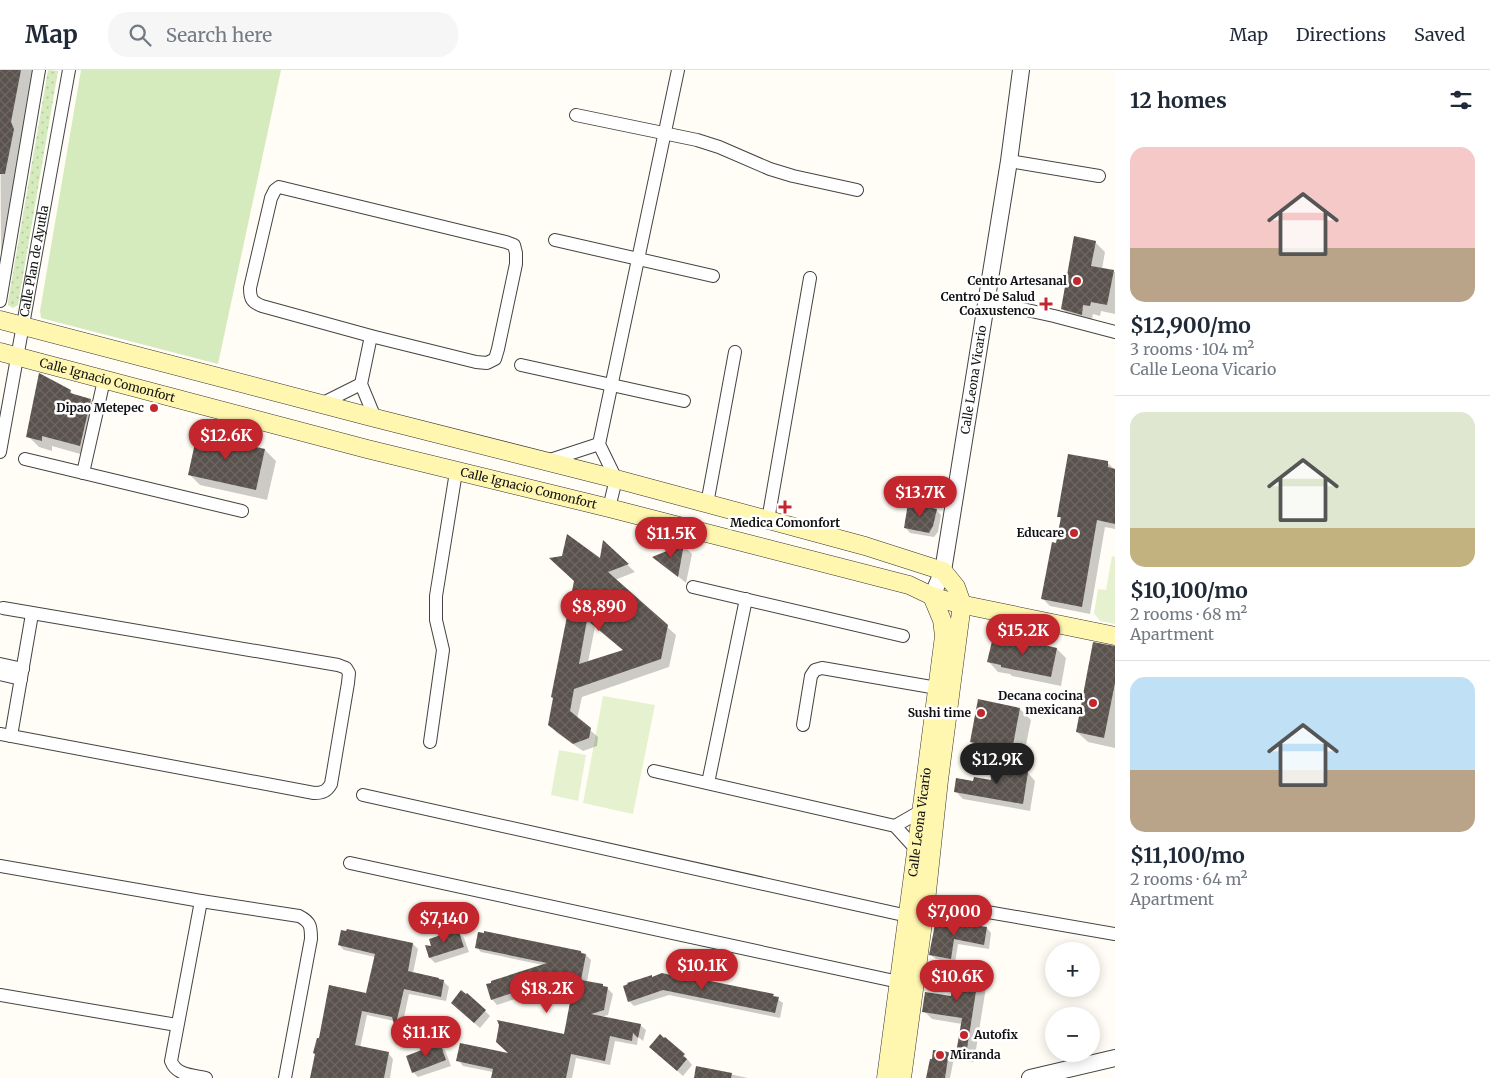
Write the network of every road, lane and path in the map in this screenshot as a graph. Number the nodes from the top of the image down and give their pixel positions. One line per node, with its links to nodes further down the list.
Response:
1 (39, 70): 14 (street)
2 (69, 70): 17 (street, Calle Plan de Ayutla)
3 (678, 70): 6 (street)
4 (1021, 70): 7 (street, Calle Leona Vicario)
5 (576, 116): 6 (street)
6 (665, 132): 9 (street); 11 (street)
7 (1009, 161): 8 (street); 15 (street, Calle Leona Vicario)
8 (1099, 176)
9 (857, 190)
10 (555, 240): 11 (street)
11 (638, 259): 12 (street); 26 (street)
12 (714, 276)
13 (810, 278): 40 (street)
14 (0, 301)
15 (986, 301): 18 (street); 41 (street, Calle Leona Vicario)
16 (0, 320): 17 (main road)
17 (23, 325): 22 (street, Calle Plan de Ayutla); 28 (main road)
18 (1115, 332)
19 (372, 336): 19 (street); 25 (street)
20 (0, 352): 22 (main road, Calle Ignacio Comonfort)
21 (735, 352): 37 (street)
22 (17, 356): 24 (main road, Calle Ignacio Comonfort); 31 (street, Calle Plan de Ayutla)
23 (522, 365): 26 (street)
24 (104, 380): 34 (main road, Calle Ignacio Comonfort); 35 (street)
25 (361, 384): 28 (street); 29 (street)
26 (611, 385): 27 (street); 30 (street)
27 (684, 401)
28 (321, 404): 29 (main road)
29 (376, 418): 33 (main road)
30 (599, 444): 33 (street); 36 (street)
31 (0, 452)
32 (26, 459): 35 (street)
33 (546, 462): 36 (main road)
34 (456, 472): 38 (main road, Calle Ignacio Comonfort); 56 (street)
35 (83, 473): 39 (street)
36 (616, 479): 37 (main road); 38 (street)
37 (707, 504): 40 (main road)
38 (609, 508): 43 (main road, Calle Ignacio Comonfort)
39 (242, 512)
40 (768, 520): 41 (main road)
41 (943, 571): 43 (street, Calle Leona Vicario); 45 (main road)
42 (693, 587): 44 (street)
43 (932, 596): 45 (main road, Calle Ignacio Comonfort); 53 (main road, Calle Leona Vicario)
44 (746, 599): 48 (street); 59 (street)
45 (962, 604): 49 (main road, Calle Ignacio Comonfort); 58 (main road, Calle Leona Vicario)
46 (3, 608): 47 (street)
47 (32, 614): 52 (street); 55 (street)
48 (904, 636)
49 (1115, 636)
50 (0, 664): 52 (street)
51 (0, 674): 52 (street)
52 (22, 674): 55 (street)
53 (937, 688): 54 (street); 58 (main road, Calle Leona Vicario)
54 (802, 725)
55 (6, 735)
56 (430, 742)
57 (654, 771): 59 (street)
58 (932, 779): 61 (main road, Calle Leona Vicario); 67 (main road, Calle Leona Vicario)
59 (708, 783): 62 (street)
60 (363, 795): 67 (street)
61 (921, 811): 62 (street); 63 (main road, Calle Leona Vicario)
62 (894, 826): 63 (street)
63 (916, 848): 67 (main road, Calle Leona Vicario)
64 (350, 863): 69 (street)
65 (0, 866): 66 (street)
66 (201, 901): 71 (street); 74 (street)
67 (915, 905): 68 (street); 69 (main road, Calle Leona Vicario); 76 (main road, Calle Leona Vicario)
68 (1115, 934)
69 (899, 982): 75 (main road, Calle Leona Vicario)
70 (0, 995): 71 (street)
71 (177, 1025): 73 (street)
72 (1115, 1058): 77 (street)
73 (206, 1078)
74 (284, 1078)
75 (886, 1078)
76 (902, 1078)
77 (1030, 1078)

